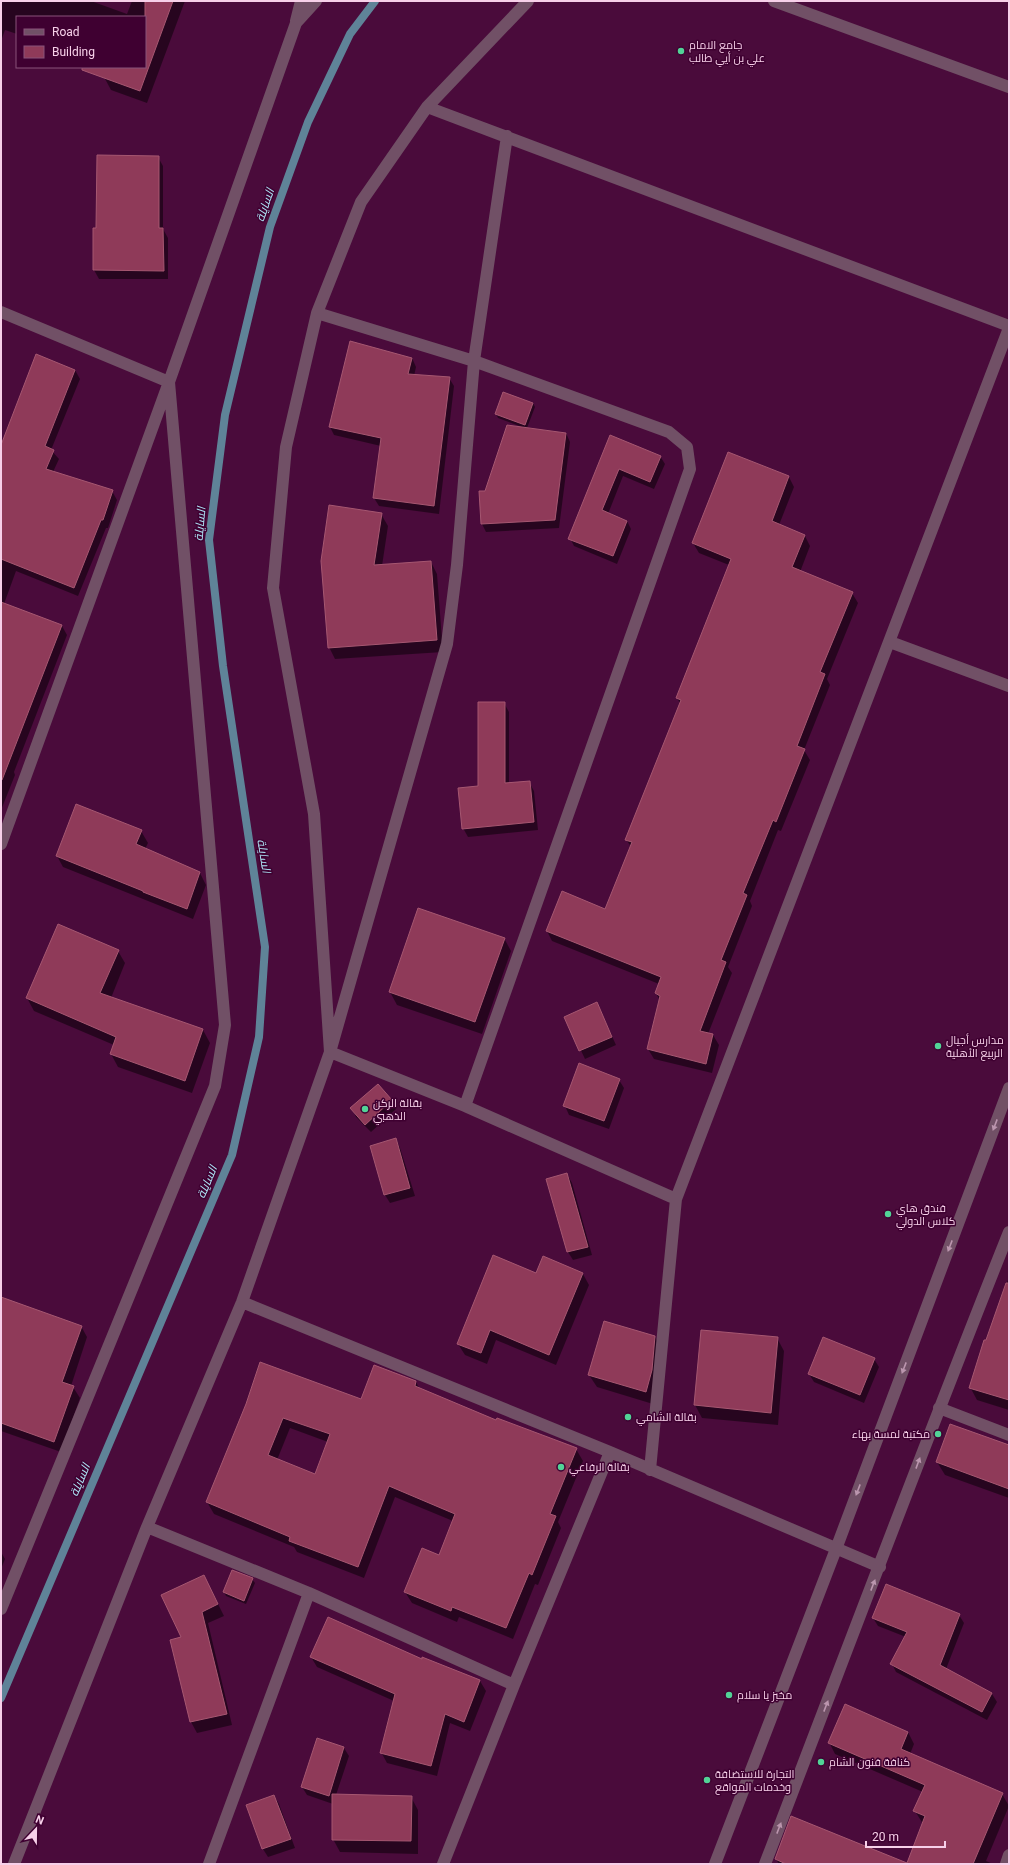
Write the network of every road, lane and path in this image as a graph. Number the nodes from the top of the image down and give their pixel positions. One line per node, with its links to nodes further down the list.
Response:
1 (300, 1): 5 (street)
2 (316, 1): 5 (street)
3 (528, 1): 7 (street)
4 (774, 1): 6 (street)
5 (296, 23): 13 (street)
6 (1009, 87)
7 (426, 107): 8 (street); 10 (street)
8 (507, 136): 11 (street); 12 (street)
9 (1, 312): 13 (street)
10 (317, 313): 12 (street); 17 (street)
11 (1009, 327): 14 (street)
12 (474, 361): 17 (street); 19 (street)
13 (169, 382): 16 (street); 31 (street)
14 (890, 642): 15 (street); 20 (street)
15 (1009, 686)
16 (1, 844)
17 (330, 1052): 19 (street); 22 (street)
18 (1009, 1088): 28 (street, one-way to 28)
19 (465, 1106): 20 (street)
20 (676, 1199): 26 (street)
21 (1009, 1232): 23 (street)
22 (242, 1302): 25 (street); 27 (street)
23 (938, 1408): 24 (street); 29 (street, one-way to 23)
24 (1009, 1435)
25 (610, 1452): 26 (street); 32 (street)
26 (650, 1470): 28 (street)
27 (147, 1527): 30 (street); 34 (street)
28 (836, 1549): 29 (street); 37 (street)
29 (880, 1567): 38 (street, one-way to 29)
30 (309, 1593): 32 (street); 35 (street)
31 (1, 1609)
32 (514, 1684): 36 (street)
33 (1009, 1855): 39 (street)
34 (14, 1864)
35 (209, 1864)
36 (443, 1864)
37 (714, 1864)
38 (765, 1864)
39 (1006, 1864)

